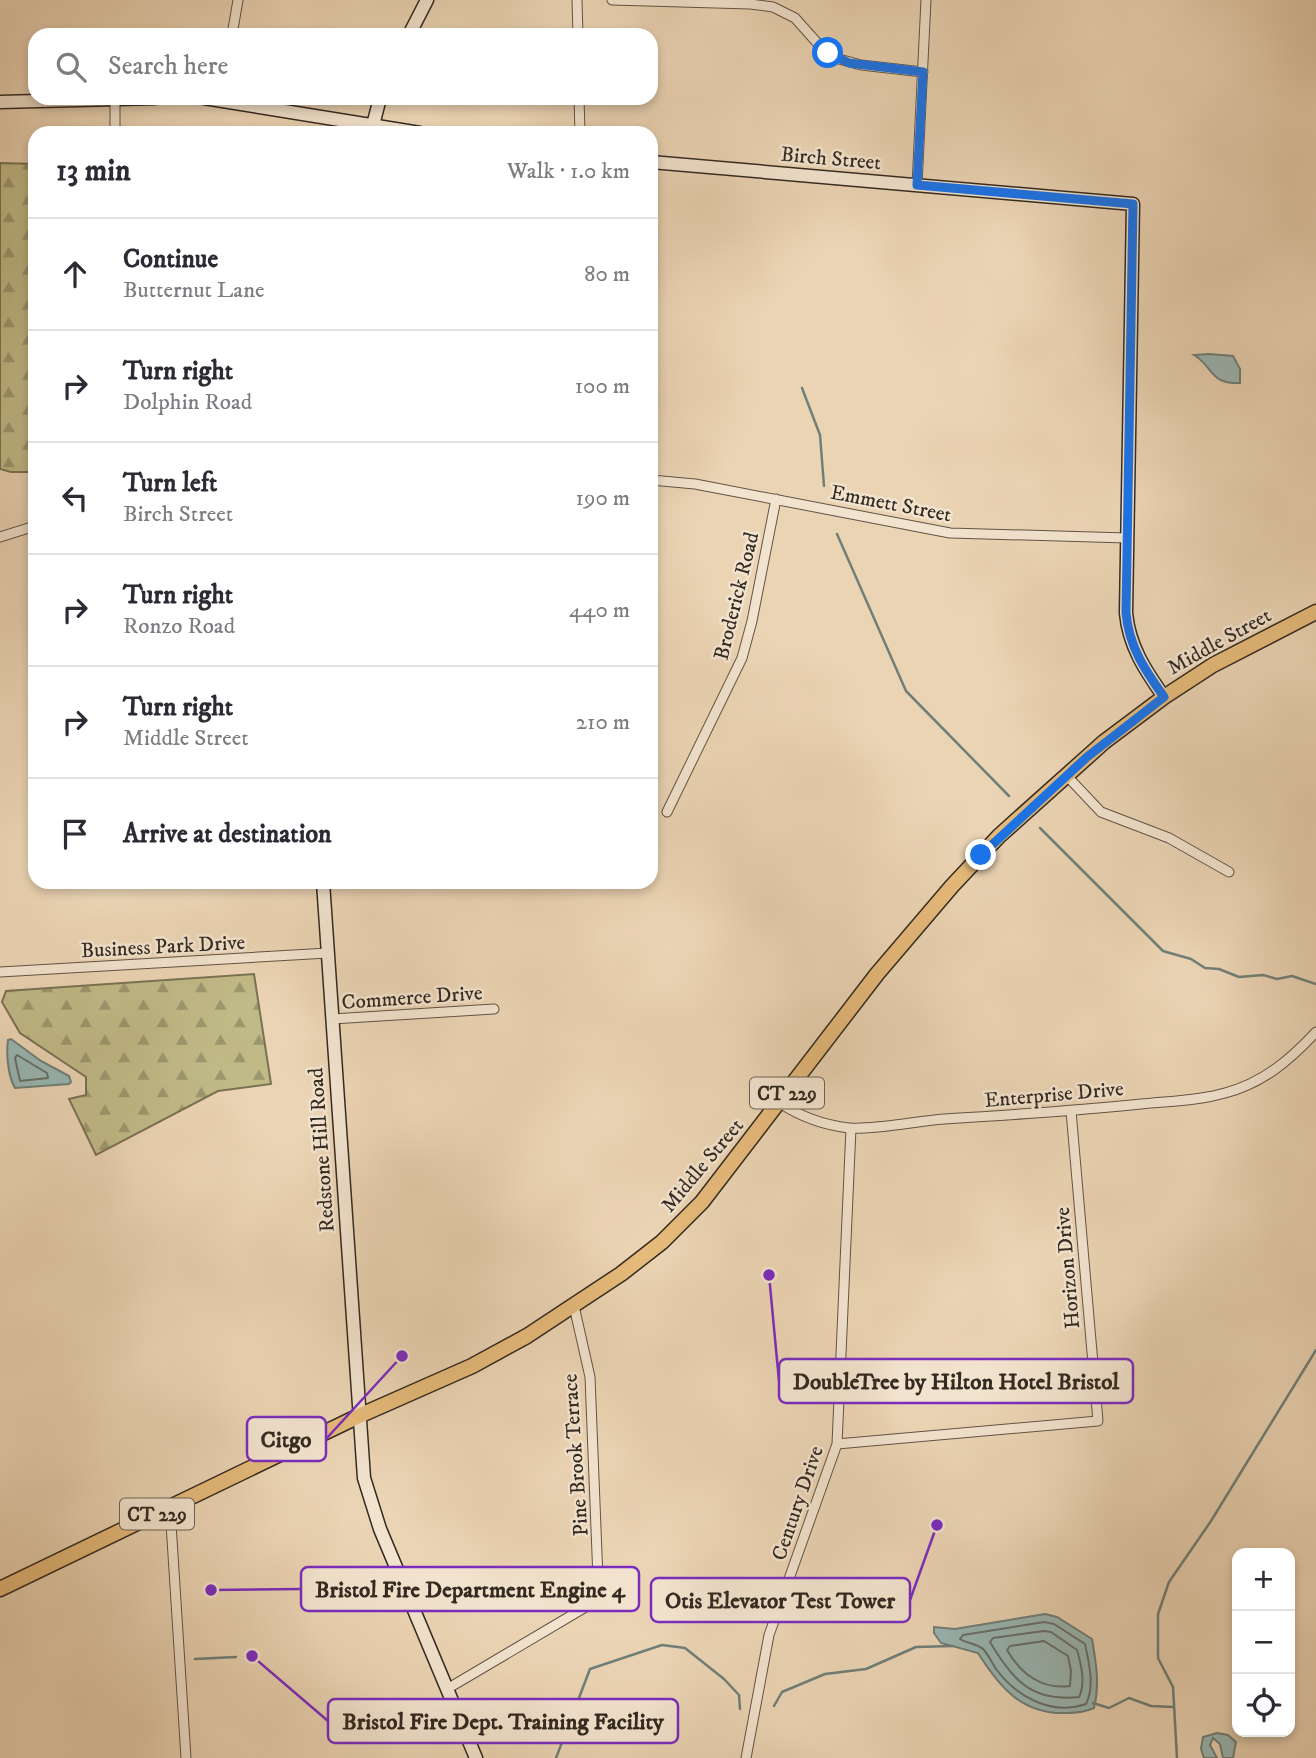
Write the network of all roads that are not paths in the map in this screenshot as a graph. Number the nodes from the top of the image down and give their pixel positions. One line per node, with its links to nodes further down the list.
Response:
1 (238, 0): 6 (street)
2 (427, 0): 7 (main road)
3 (577, 0): 8 (street)
4 (612, 0): 9 (street)
5 (926, 0): 9 (street)
6 (233, 28)
7 (413, 28)
8 (578, 28)
9 (923, 72): 21 (street)
10 (28, 101): 11 (main road)
11 (0, 102)
12 (115, 105): 16 (street)
13 (251, 105): 17 (main road)
14 (378, 105): 18 (main road)
15 (579, 105): 19 (street)
16 (115, 126)
17 (356, 126)
18 (372, 126)
19 (580, 126)
20 (658, 163): 21 (main road, Birch Street)
21 (917, 185): 26 (main road, Birch Street)
22 (658, 481): 23 (street, Emmett Street)
23 (776, 499): 26 (street, Emmett Street); 30 (street, Broderick Road)
24 (28, 528): 25 (street)
25 (0, 537)
26 (1127, 538): 28 (main road)
27 (1316, 611): 28 (main road, Middle Street / CT 229)
28 (1164, 697): 29 (main road, Middle Street / CT 229)
29 (1066, 775): 31 (street); 38 (main road, Middle Street / CT 229)
30 (667, 812)
31 (1230, 872)
32 (323, 889): 33 (main road, Redstone Hill Road)
33 (328, 953): 34 (street, Business Park Drive); 36 (main road, Redstone Hill Road)
34 (0, 972)
35 (494, 1009): 36 (street, Commerce Drive)
36 (332, 1019): 42 (main road, Redstone Hill Road)
37 (1316, 1032): 39 (street, Enterprise Drive)
38 (780, 1103): 40 (street, Enterprise Drive); 41 (main road, Middle Street / CT 229)
39 (1071, 1111): 40 (street, Enterprise Drive); 43 (street, Horizon Drive)
40 (852, 1128): 43 (street, Century Drive)
41 (574, 1306): 42 (main road, Middle Street / CT 229); 46 (street, Pine Brook Terrace)
42 (361, 1415): 44 (main road, Middle Street / CT 229); 46 (main road, Redstone Hill Road)
43 (837, 1444): 49 (street, Century Drive)
44 (170, 1508): 45 (main road, Middle Street / CT 229); 47 (street)
45 (0, 1590)
46 (447, 1689): 48 (main road, Redstone Hill Road)
47 (186, 1758)
48 (476, 1758)
49 (746, 1758)

